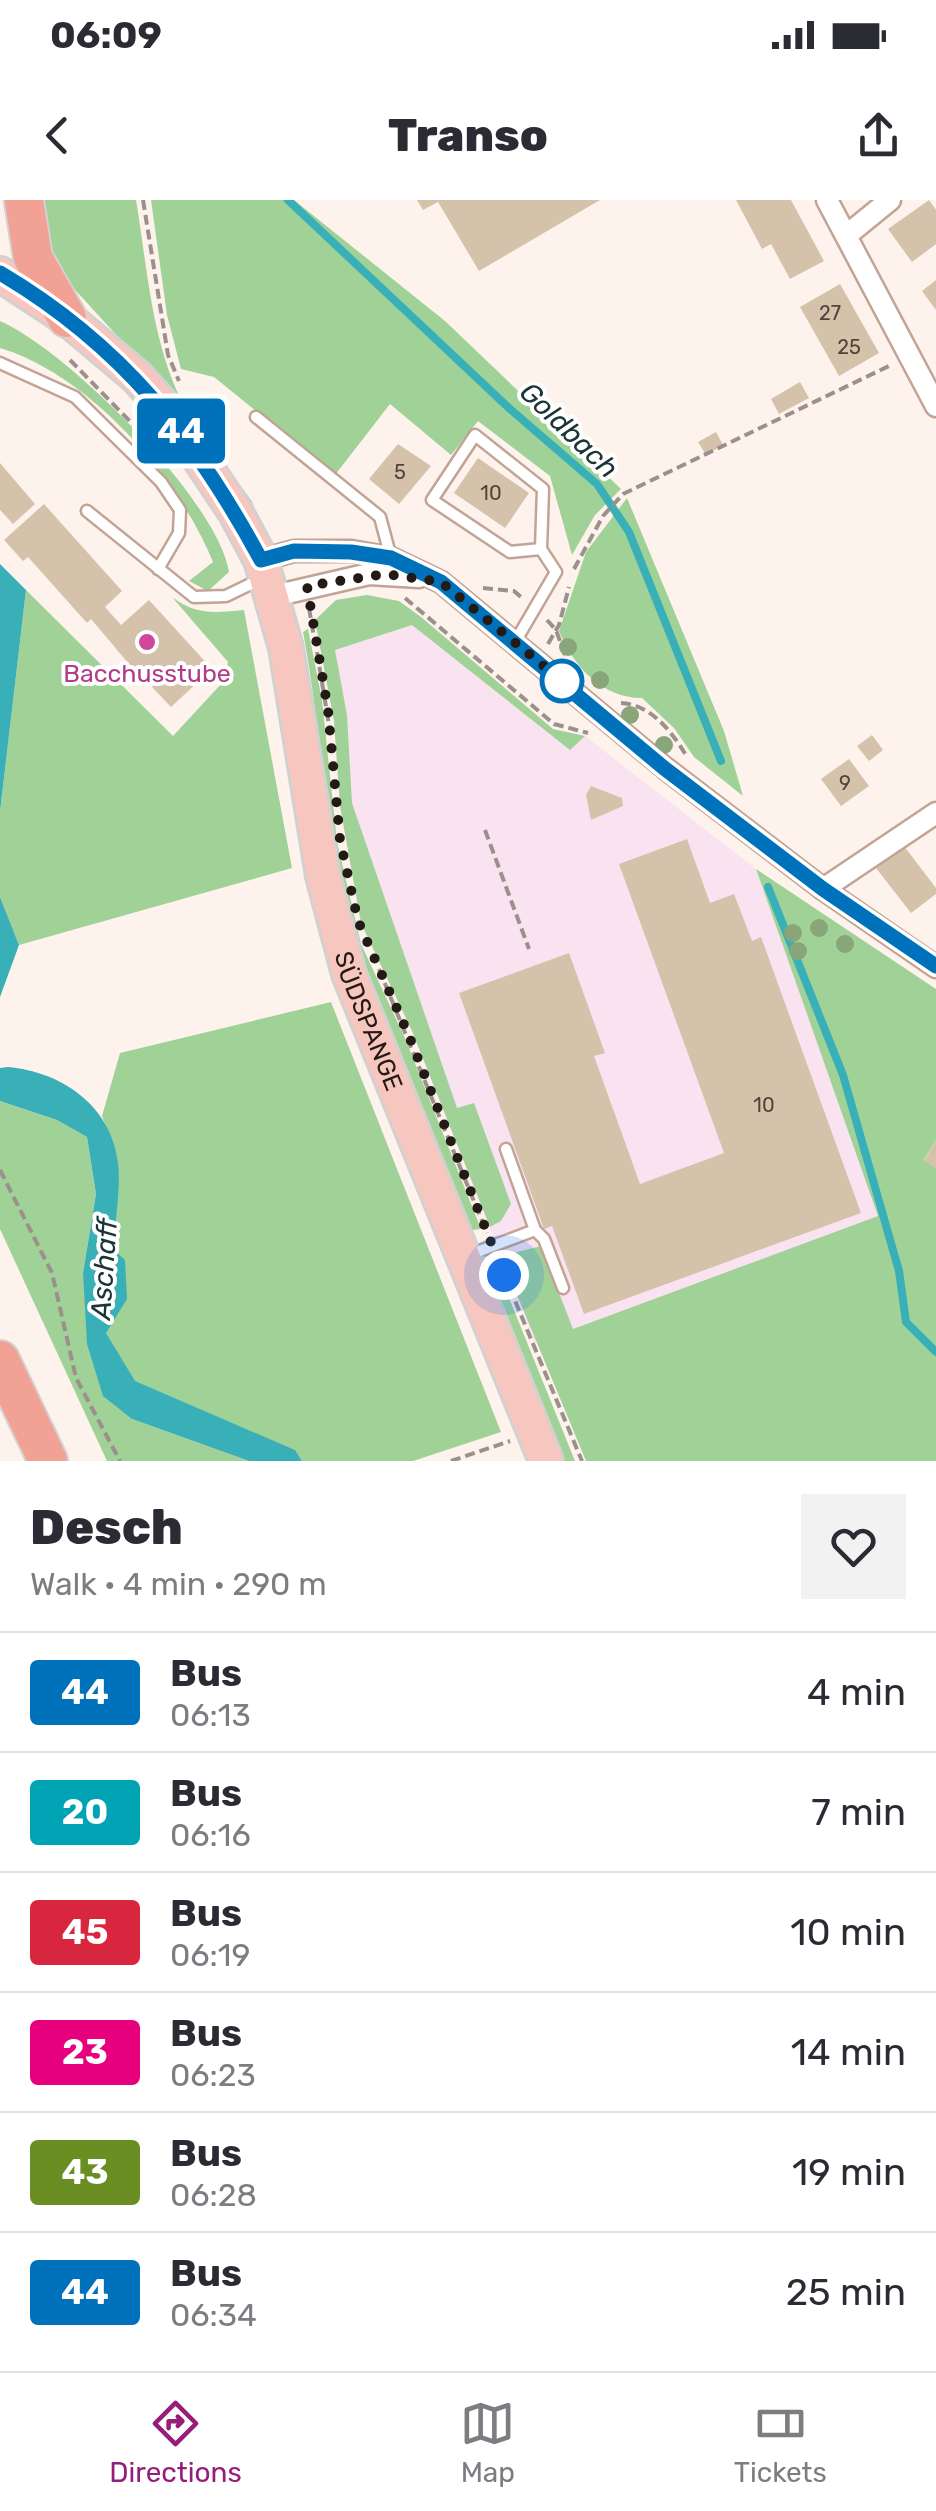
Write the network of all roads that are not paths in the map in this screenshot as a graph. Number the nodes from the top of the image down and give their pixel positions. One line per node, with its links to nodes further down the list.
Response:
1 (24, 200): 5 (highway); 7 (highway)
2 (828, 200): 4 (street)
3 (890, 200): 4 (street)
4 (847, 235): 9 (street)
5 (0, 248)
6 (0, 274): 7 (main road, SÜDSPANGE)
7 (67, 318): 15 (main road, SÜDSPANGE)
8 (0, 363): 13 (lane)
9 (936, 406)
10 (256, 417): 14 (lane)
11 (87, 511): 13 (lane)
12 (541, 549): 12 (lane); 16 (lane)
13 (158, 568): 15 (lane)
14 (393, 575): 15 (street); 15 (street); 16 (street)
15 (267, 577): 22 (main road, SÜDSPANGE)
16 (516, 642): 18 (street)
17 (936, 813): 18 (street)
18 (823, 889): 19 (street)
19 (936, 966)
20 (506, 1149): 21 (lane)
21 (535, 1230): 22 (lane); 23 (lane)
22 (478, 1251): 26 (main road, SÜDSPANGE)
23 (563, 1288)
24 (0, 1360): 25 (highway)
25 (48, 1461)
26 (546, 1461)

